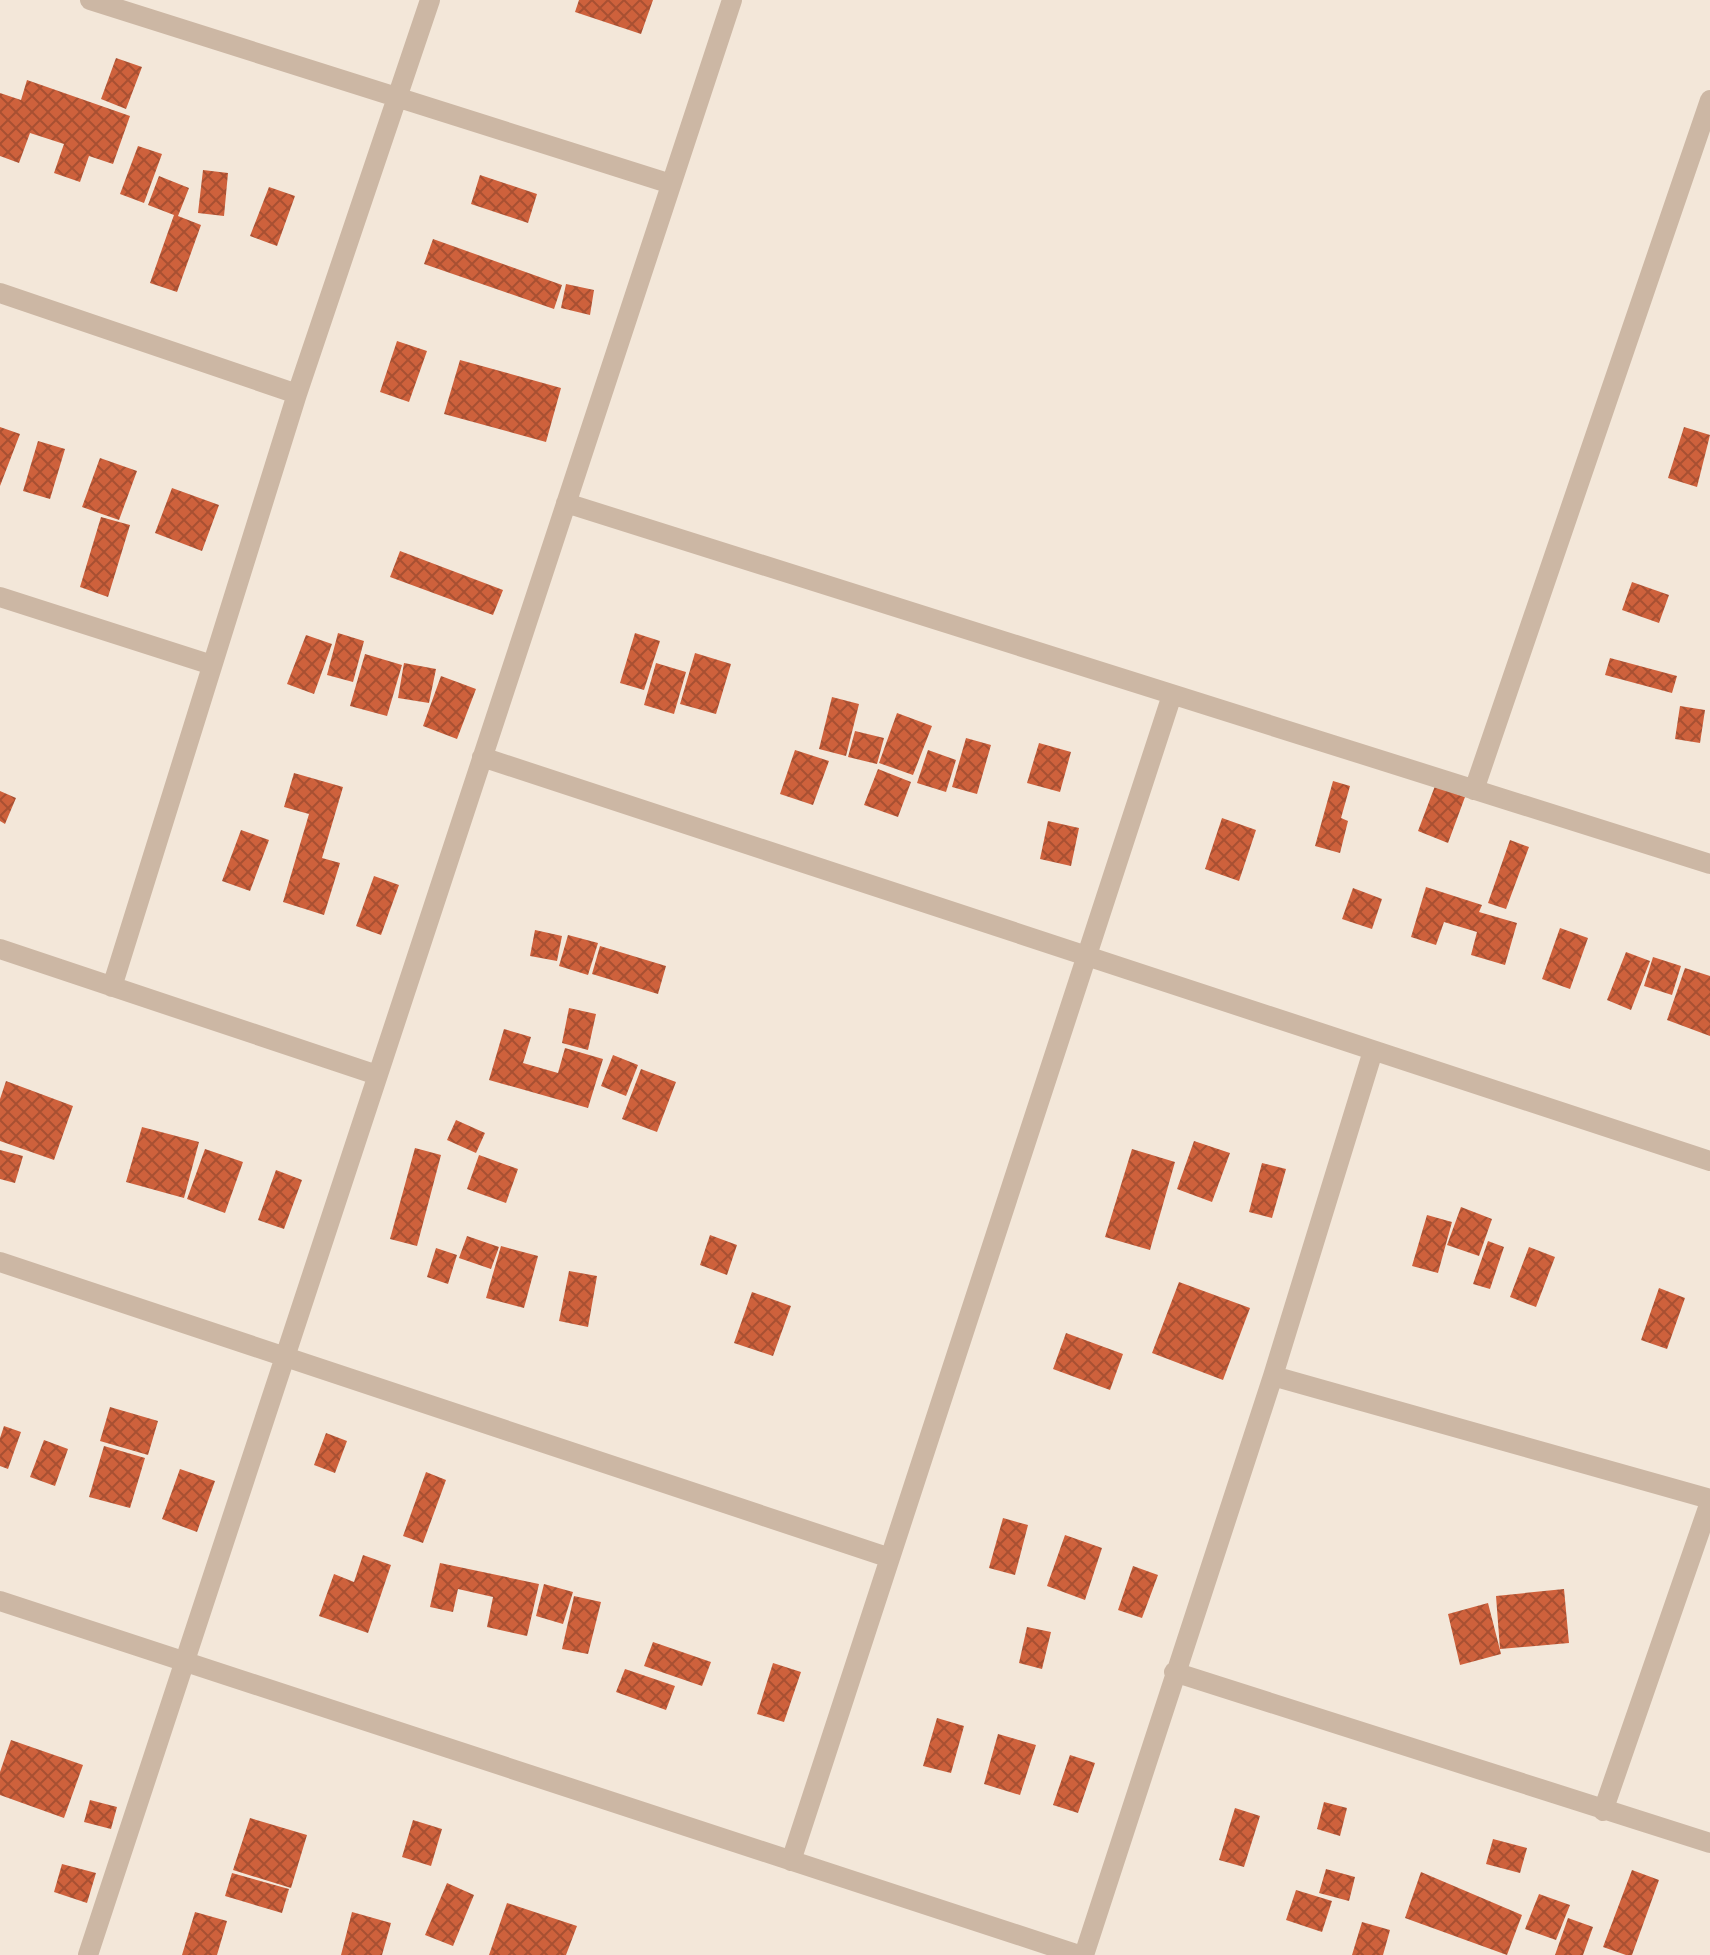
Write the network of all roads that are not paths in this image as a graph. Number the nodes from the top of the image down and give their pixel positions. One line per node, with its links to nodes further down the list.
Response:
1 (90, 0): 4 (street)
2 (430, 0): 4 (street)
3 (732, 0): 6 (street)
4 (397, 98): 6 (street); 8 (street)
5 (1710, 100): 14 (street)
6 (671, 184): 9 (street)
7 (0, 293): 8 (street)
8 (297, 394): 11 (street)
9 (566, 503): 12 (street); 13 (street)
10 (0, 597): 11 (street)
11 (212, 665): 18 (street)
12 (1172, 695): 14 (street); 17 (street)
13 (482, 757): 17 (street); 20 (street)
14 (1474, 790): 15 (street)
15 (1710, 864)
16 (0, 949): 18 (street)
17 (1087, 955): 19 (street); 26 (street)
18 (112, 987): 20 (street)
19 (1373, 1051): 21 (street); 24 (street)
20 (377, 1075): 23 (street)
21 (1710, 1161)
22 (0, 1262): 23 (street)
23 (285, 1357): 26 (street); 28 (street)
24 (1273, 1376): 25 (street); 29 (street)
25 (1710, 1501): 30 (street)
26 (890, 1558): 32 (street)
27 (0, 1601): 28 (street)
28 (185, 1661): 32 (street); 33 (street)
29 (1174, 1672): 30 (street); 34 (street)
30 (1603, 1811): 31 (street)
31 (1710, 1843)
32 (791, 1861): 34 (street)
33 (88, 1955)
34 (1081, 1955)

